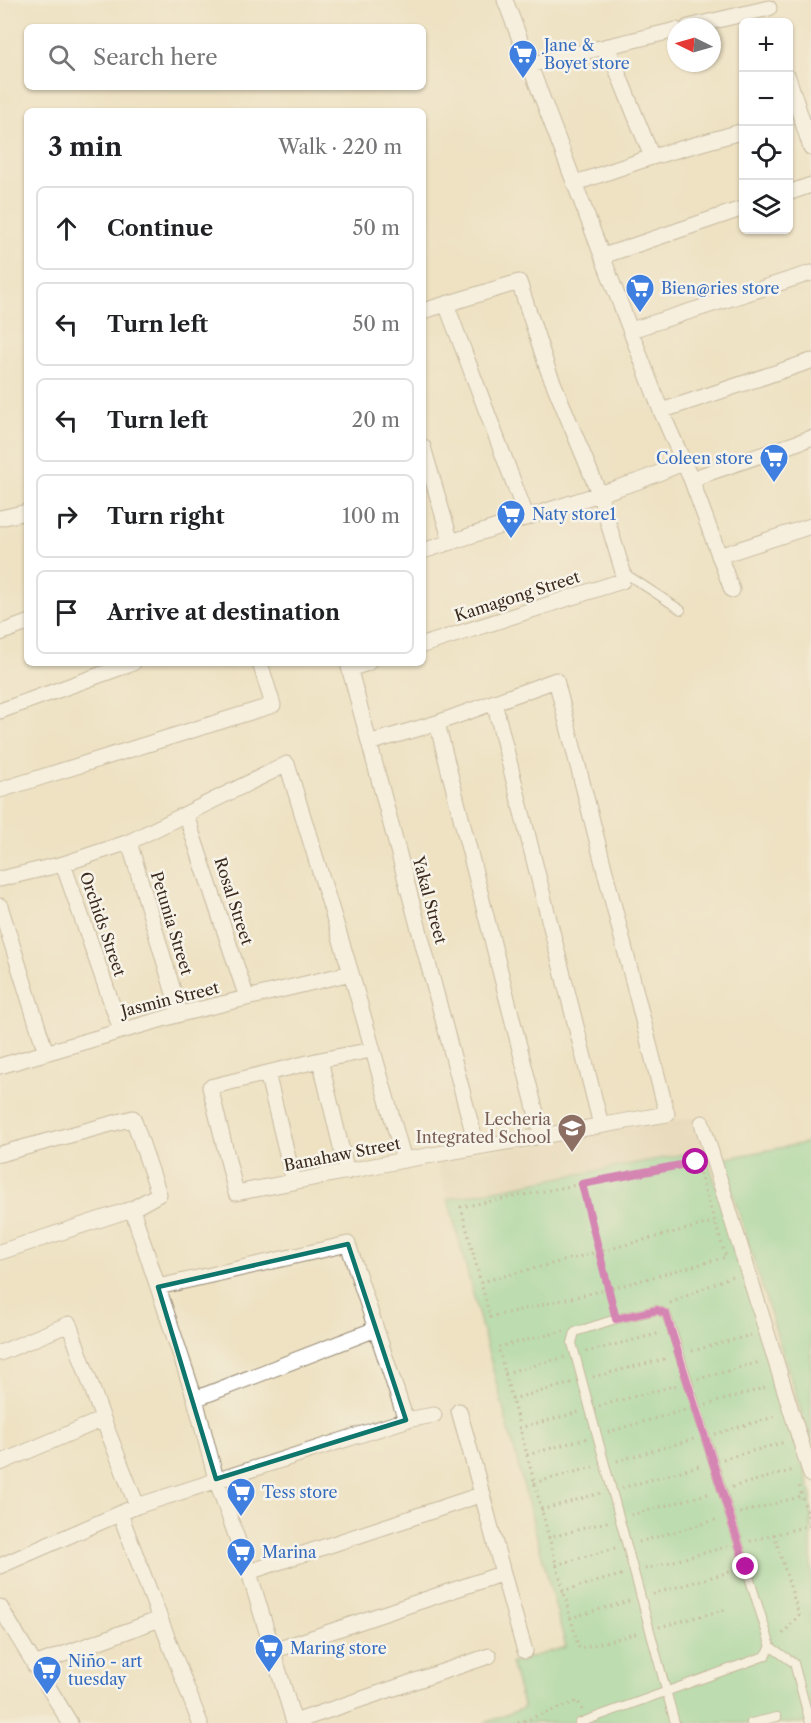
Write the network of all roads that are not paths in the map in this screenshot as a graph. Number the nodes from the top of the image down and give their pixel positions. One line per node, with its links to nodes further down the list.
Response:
1 (505, 0): 6 (street)
2 (770, 10): 3 (street)
3 (721, 20)
4 (667, 32): 5 (street)
5 (607, 46): 6 (street); 11 (street)
6 (529, 65): 12 (street)
7 (793, 90): 8 (street)
8 (800, 114): 10 (street)
9 (739, 131): 11 (street)
10 (811, 148)
11 (652, 157): 12 (street)
12 (576, 183): 16 (street)
13 (811, 185): 14 (street)
14 (793, 192)
15 (739, 210): 16 (street)
16 (603, 256): 20 (street)
17 (811, 273): 20 (street)
18 (446, 304): 19 (street); 27 (street); 30 (street)
19 (426, 310)
20 (631, 330): 22 (street)
21 (811, 362): 22 (street)
22 (661, 411): 25 (street)
23 (811, 438): 26 (street)
24 (426, 457): 32 (street)
25 (683, 463): 26 (street); 27 (street)
26 (690, 479): 34 (street)
27 (598, 493): 30 (street); 35 (street)
28 (24, 513): 29 (street)
29 (0, 518)
30 (527, 518): 32 (street)
31 (811, 526): 34 (street)
32 (451, 542): 33 (street)
33 (426, 551)
34 (719, 556): 36 (street)
35 (622, 576): 37 (lane); 40 (street, Kamagong Street)
36 (732, 590)
37 (681, 610)
38 (24, 624): 39 (street)
39 (0, 633)
40 (426, 644)
41 (124, 666): 45 (street)
42 (261, 666): 48 (street)
43 (349, 666): 47 (street, Yakal Street)
44 (494, 702): 46 (street); 64 (street); 64 (street, Banahaw Street)
45 (0, 711)
46 (437, 723): 47 (street); 65 (street)
47 (369, 742): 66 (street, Yakal Street)
48 (0, 790)
49 (186, 815): 50 (street); 54 (street); 55 (street, Rosal Street)
50 (129, 842): 51 (street); 56 (street, Petunia Street)
51 (63, 864): 52 (street); 57 (street, Orchids Street)
52 (0, 879)
53 (0, 906): 59 (street)
54 (351, 973): 55 (street, Jasmin Street); 58 (street)
55 (247, 998): 56 (street, Jasmin Street)
56 (180, 1014): 57 (street, Jasmin Street)
57 (121, 1030): 59 (street, Jasmin Street)
58 (372, 1050): 60 (street); 68 (street)
59 (46, 1053): 61 (street, Jasmin Street)
60 (320, 1060): 62 (street); 69 (street)
61 (0, 1066)
62 (267, 1073): 70 (street); 70 (street, Banahaw Street)
63 (702, 1123): 82 (street)
64 (601, 1125): 65 (street, Banahaw Street)
65 (542, 1136): 66 (street, Banahaw Street)
66 (477, 1147): 68 (street, Banahaw Street)
67 (0, 1154): 71 (street)
68 (404, 1160): 69 (street, Banahaw Street)
69 (347, 1172): 70 (street, Banahaw Street)
70 (294, 1182)
71 (132, 1209): 72 (street); 73 (street)
72 (0, 1252)
73 (158, 1287): 74 (street); 76 (street)
74 (376, 1329): 76 (street); 80 (street)
75 (0, 1353): 79 (street)
76 (195, 1399): 83 (street)
77 (459, 1411): 84 (street)
78 (434, 1415): 80 (street)
79 (103, 1419): 81 (street); 85 (street)
80 (406, 1420): 83 (street)
81 (0, 1463)
82 (811, 1474)
83 (216, 1479): 85 (street); 88 (street)
84 (483, 1494): 88 (street); 89 (street)
85 (137, 1506): 86 (street)
86 (120, 1515): 87 (street); 91 (street)
87 (0, 1566)
88 (249, 1572): 93 (street)
89 (501, 1574): 93 (street); 94 (street)
90 (0, 1607): 96 (street)
91 (160, 1620): 96 (street); 101 (street)
92 (771, 1647): 97 (lane); 97 (lane); 104 (lane)
93 (273, 1651): 95 (street)
94 (525, 1651)
95 (489, 1656)
96 (34, 1665): 100 (street)
97 (666, 1691): 99 (lane); 102 (lane)
98 (777, 1717): 103 (lane)
99 (584, 1722)
100 (70, 1723)
101 (200, 1723)
102 (675, 1723)
103 (751, 1723)
104 (810, 1723)

